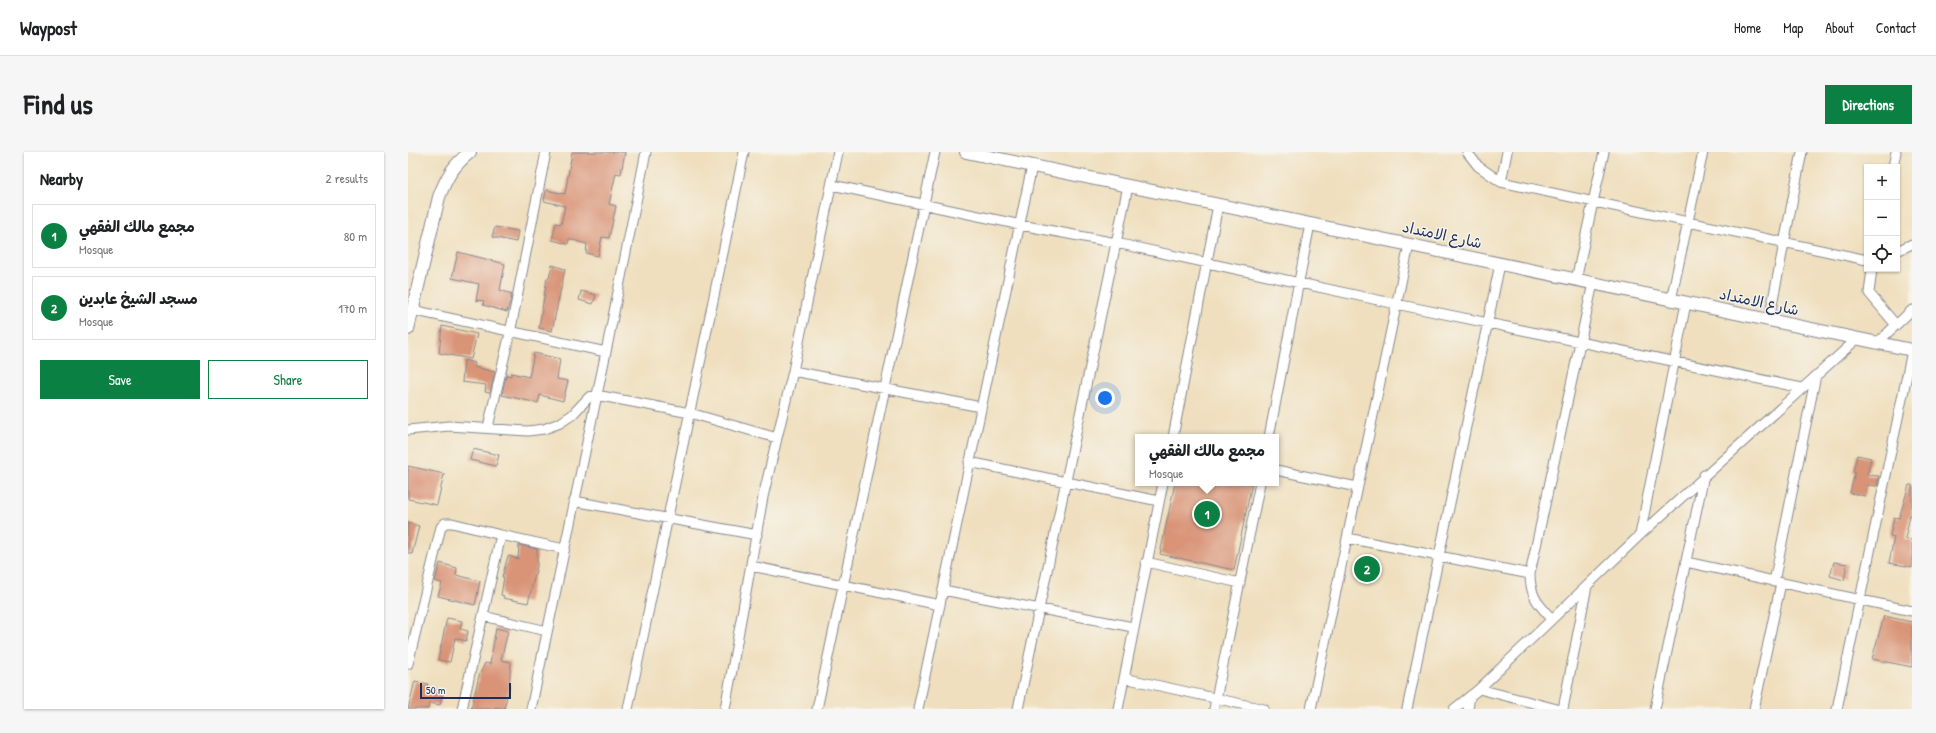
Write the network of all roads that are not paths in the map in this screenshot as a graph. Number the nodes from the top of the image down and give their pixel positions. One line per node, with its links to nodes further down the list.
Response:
1 (470, 152): 40 (street)
2 (546, 152): 46 (street)
3 (646, 152): 51 (street)
4 (744, 152): 59 (street)
5 (838, 152): 17 (street)
6 (934, 152): 20 (street)
7 (966, 152): 15 (street, شارع الامتداد)
8 (1467, 152): 16 (street)
9 (1507, 152): 16 (street)
10 (1604, 152): 19 (street)
11 (1704, 152): 22 (street)
12 (1802, 152): 25 (street)
13 (1896, 152): 14 (street)
14 (1894, 164)
15 (1032, 166): 18 (street, شارع الامتداد); 24 (street)
16 (1501, 182): 19 (street)
17 (832, 185): 20 (street); 53 (street)
18 (1128, 186): 21 (street, شارع الامتداد); 26 (street)
19 (1594, 202): 22 (street); 34 (street)
20 (924, 205): 24 (street); 56 (street)
21 (1218, 205): 23 (street, شارع الامتداد); 31 (street)
22 (1688, 223): 25 (street); 37 (street)
23 (1310, 224): 28 (street, شارع الامتداد); 35 (street)
24 (1021, 225): 26 (street); 58 (street)
25 (1785, 242): 30 (street); 42 (street)
26 (1116, 243): 31 (street); 68 (street)
27 (1912, 244): 29 (street)
28 (1409, 245): 32 (street, شارع الامتداد); 39 (street)
29 (1900, 250)
30 (1864, 259)
31 (1206, 263): 35 (street); 62 (street)
32 (1500, 264): 34 (street, شارع الامتداد); 43 (street)
33 (1872, 272): 44 (street)
34 (1576, 280): 36 (street, شارع الامتداد)
35 (1299, 283): 39 (street); 63 (street)
36 (1593, 283): 37 (street, شارع الامتداد); 48 (street)
37 (1671, 300): 38 (street, شارع الامتداد)
38 (1686, 303): 42 (street, شارع الامتداد); 52 (street)
39 (1396, 304): 43 (street); 71 (street)
40 (412, 310): 45 (street); 46 (street)
41 (1912, 310): 44 (street)
42 (1769, 320): 47 (street, شارع الامتداد)
43 (1488, 322): 48 (street); 80 (street)
44 (1896, 325): 49 (street)
45 (408, 329)
46 (510, 332): 51 (street); 60 (street)
47 (1858, 338): 49 (street, شارع الامتداد); 54 (street)
48 (1580, 342): 52 (street); 84 (street)
49 (1878, 342): 50 (street, شارع الامتداد)
50 (1912, 350): 90 (street)
51 (606, 352): 57 (street)
52 (1673, 361): 55 (street); 77 (street)
53 (793, 372): 56 (street); 64 (street)
54 (1816, 375): 55 (street); 86 (street)
55 (1802, 388): 67 (street)
56 (886, 390): 58 (street); 87 (street)
57 (596, 395): 59 (street); 60 (street); 72 (street)
58 (981, 407): 65 (street)
59 (690, 414): 64 (street); 74 (street)
60 (488, 427): 61 (street)
61 (408, 430)
62 (1174, 434)
63 (1270, 434)
64 (777, 438): 76 (street)
65 (969, 462): 68 (street); 89 (street)
66 (1279, 471): 71 (street)
67 (1704, 475): 77 (street); 82 (street)
68 (1066, 482): 73 (street); 92 (street)
69 (1162, 486): 73 (street)
70 (1259, 486): 85 (street)
71 (1357, 487): 78 (street)
72 (574, 501): 74 (street); 79 (street)
73 (1159, 501): 81 (street)
74 (668, 519): 76 (street); 105 (street)
75 (500, 535): 79 (street); 94 (street); 98 (street)
76 (757, 535): 83 (street)
77 (1640, 535): 88 (street)
78 (1347, 538): 80 (street); 113 (street)
79 (564, 549): 97 (street)
80 (1438, 557): 84 (street); 114 (street)
81 (1146, 562): 85 (street); 96 (street)
82 (1686, 562): 86 (street); 119 (street)
83 (751, 566): 87 (street); 106 (street)
84 (1530, 574): 95 (street)
85 (1240, 582): 102 (street)
86 (1778, 582): 90 (street); 120 (street)
87 (844, 585): 91 (street); 107 (street)
88 (1587, 586): 95 (street); 118 (street)
89 (943, 590): 91 (street); 92 (street)
90 (1861, 600): 93 (street); 121 (street)
91 (940, 605): 108 (street)
92 (1039, 609): 96 (street); 109 (street)
93 (1912, 611)
94 (483, 616): 97 (street); 103 (street)
95 (1552, 619): 100 (street)
96 (1134, 627): 99 (street)
97 (547, 631): 104 (street)
98 (408, 664)
99 (1124, 678): 102 (street); 110 (street)
100 (1479, 689): 101 (street); 117 (street)
101 (1470, 696): 115 (street); 116 (street)
102 (1216, 698): 111 (street); 112 (street)
103 (462, 709)
104 (531, 709)
105 (628, 709)
106 (725, 709)
107 (817, 709)
108 (918, 709)
109 (1018, 709)
110 (1118, 709)
111 (1214, 709)
112 (1264, 709)
113 (1311, 709)
114 (1407, 709)
115 (1454, 709)
116 (1468, 709)
117 (1557, 709)
118 (1563, 709)
119 (1655, 709)
120 (1754, 709)
121 (1837, 709)

